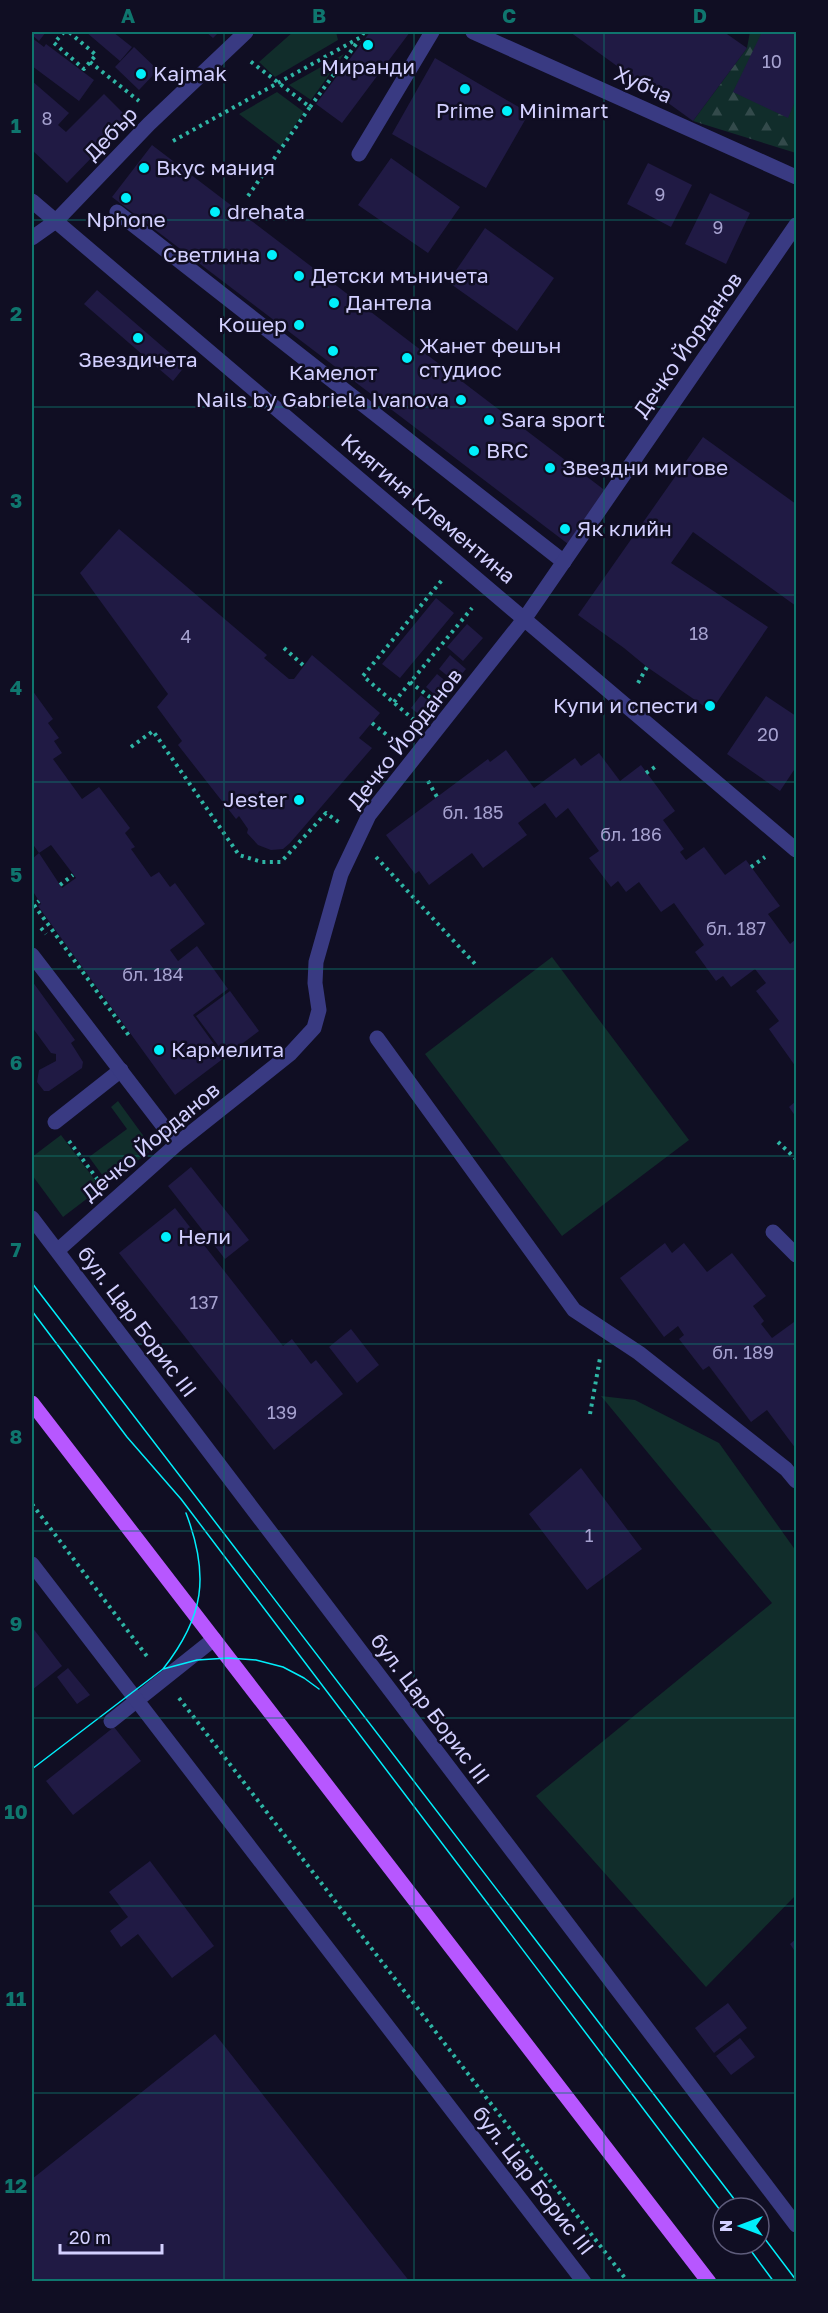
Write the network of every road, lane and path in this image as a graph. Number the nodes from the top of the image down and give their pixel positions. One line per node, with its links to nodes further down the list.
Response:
1 (64, 32): 9 (path)
2 (69, 32): 9 (path)
3 (246, 32): 8 (street, Дебър)
4 (364, 32): 7 (path)
5 (432, 32): 14 (street)
6 (473, 32): 15 (street, Хубча)
7 (361, 37): 10 (path); 11 (path)
8 (230, 46): 10 (path); 12 (street, Дебър)
9 (90, 62): 12 (path)
10 (277, 83): 11 (path); 13 (path)
11 (310, 107): 16 (path)
12 (158, 116): 19 (street, Дебър)
13 (173, 141)
14 (359, 154)
15 (796, 177)
16 (248, 196)
17 (32, 201): 19 (street, Княгиня Клементина)
18 (117, 212): 23 (street)
19 (56, 221): 21 (street, Дебър); 22 (street, Княгиня Клементина)
20 (796, 225): 23 (street, Дечко Йорданов)
21 (32, 238)
22 (457, 561): 24 (street, Княгиня Клементина); 28 (path)
23 (564, 562): 25 (street, Дечко Йорданов)
24 (489, 588): 25 (street, Княгиня Клементина); 28 (path)
25 (525, 618): 29 (street, Дечко Йорданов); 32 (street, Княгиня Клементина)
26 (284, 648): 27 (path)
27 (304, 666)
28 (394, 702): 29 (path)
29 (432, 736): 31 (street, Дечко Йорданов)
30 (131, 747): 31 (path)
31 (358, 837): 40 (path); 46 (street, Дечко Йорданов)
32 (796, 850)
33 (74, 875): 34 (path)
34 (60, 885)
35 (39, 901): 36 (path)
36 (33, 906): 37 (path)
37 (47, 923): 38 (path); 42 (path)
38 (40, 929)
39 (32, 955): 43 (street)
40 (476, 965)
41 (377, 1038): 53 (street)
42 (133, 1041)
43 (121, 1070): 44 (street); 46 (street)
44 (55, 1122): 48 (path)
45 (778, 1142): 47 (path)
46 (177, 1144): 48 (street, Дечко Йорданов)
47 (796, 1159)
48 (113, 1201): 51 (street, Дечко Йорданов)
49 (32, 1218): 51 (street, бул. Цар Борис III)
50 (773, 1232): 52 (street)
51 (57, 1251): 63 (street, бул. Цар Борис III)
52 (796, 1255)
53 (605, 1331): 55 (path); 56 (street)
54 (32, 1403): 59 (main road)
55 (590, 1414)
56 (796, 1481)
57 (32, 1504): 60 (path)
58 (32, 1564): 61 (street, бул. Цар Борис III)
59 (214, 1639): 60 (street); 66 (main road)
60 (165, 1680): 61 (street); 65 (path)
61 (137, 1702): 62 (street); 64 (street, бул. Цар Борис III)
62 (111, 1721)
63 (796, 2225)
64 (584, 2282)
65 (628, 2282)
66 (709, 2282)

